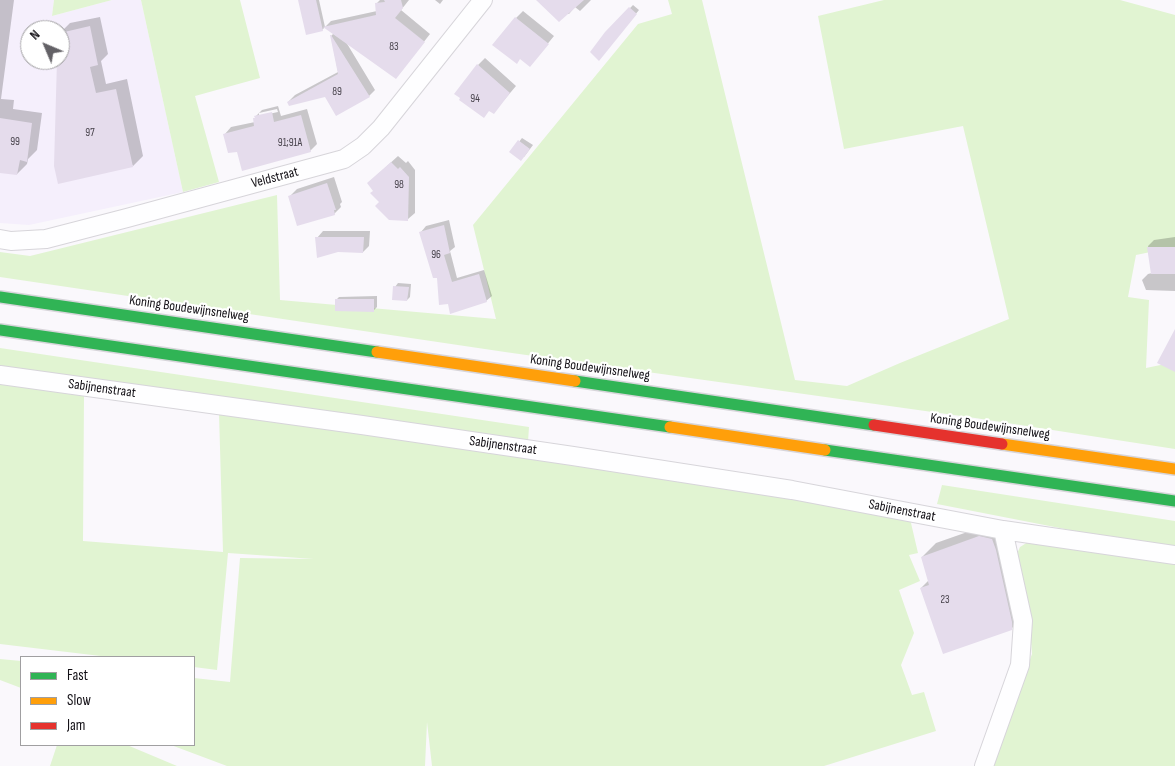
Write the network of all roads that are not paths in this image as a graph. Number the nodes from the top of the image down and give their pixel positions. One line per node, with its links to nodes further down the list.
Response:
1 (483, 0): 2 (street, Veldstraat)
2 (0, 239)
3 (0, 297): 6 (highway, Koning Boudewijnsnelweg)
4 (0, 330): 7 (highway)
5 (0, 376): 8 (street, Sabijnenstraat)
6 (1175, 469)
7 (1175, 501)
8 (1003, 530): 9 (street, Sabijnenstraat); 10 (street)
9 (1175, 555)
10 (984, 766)

